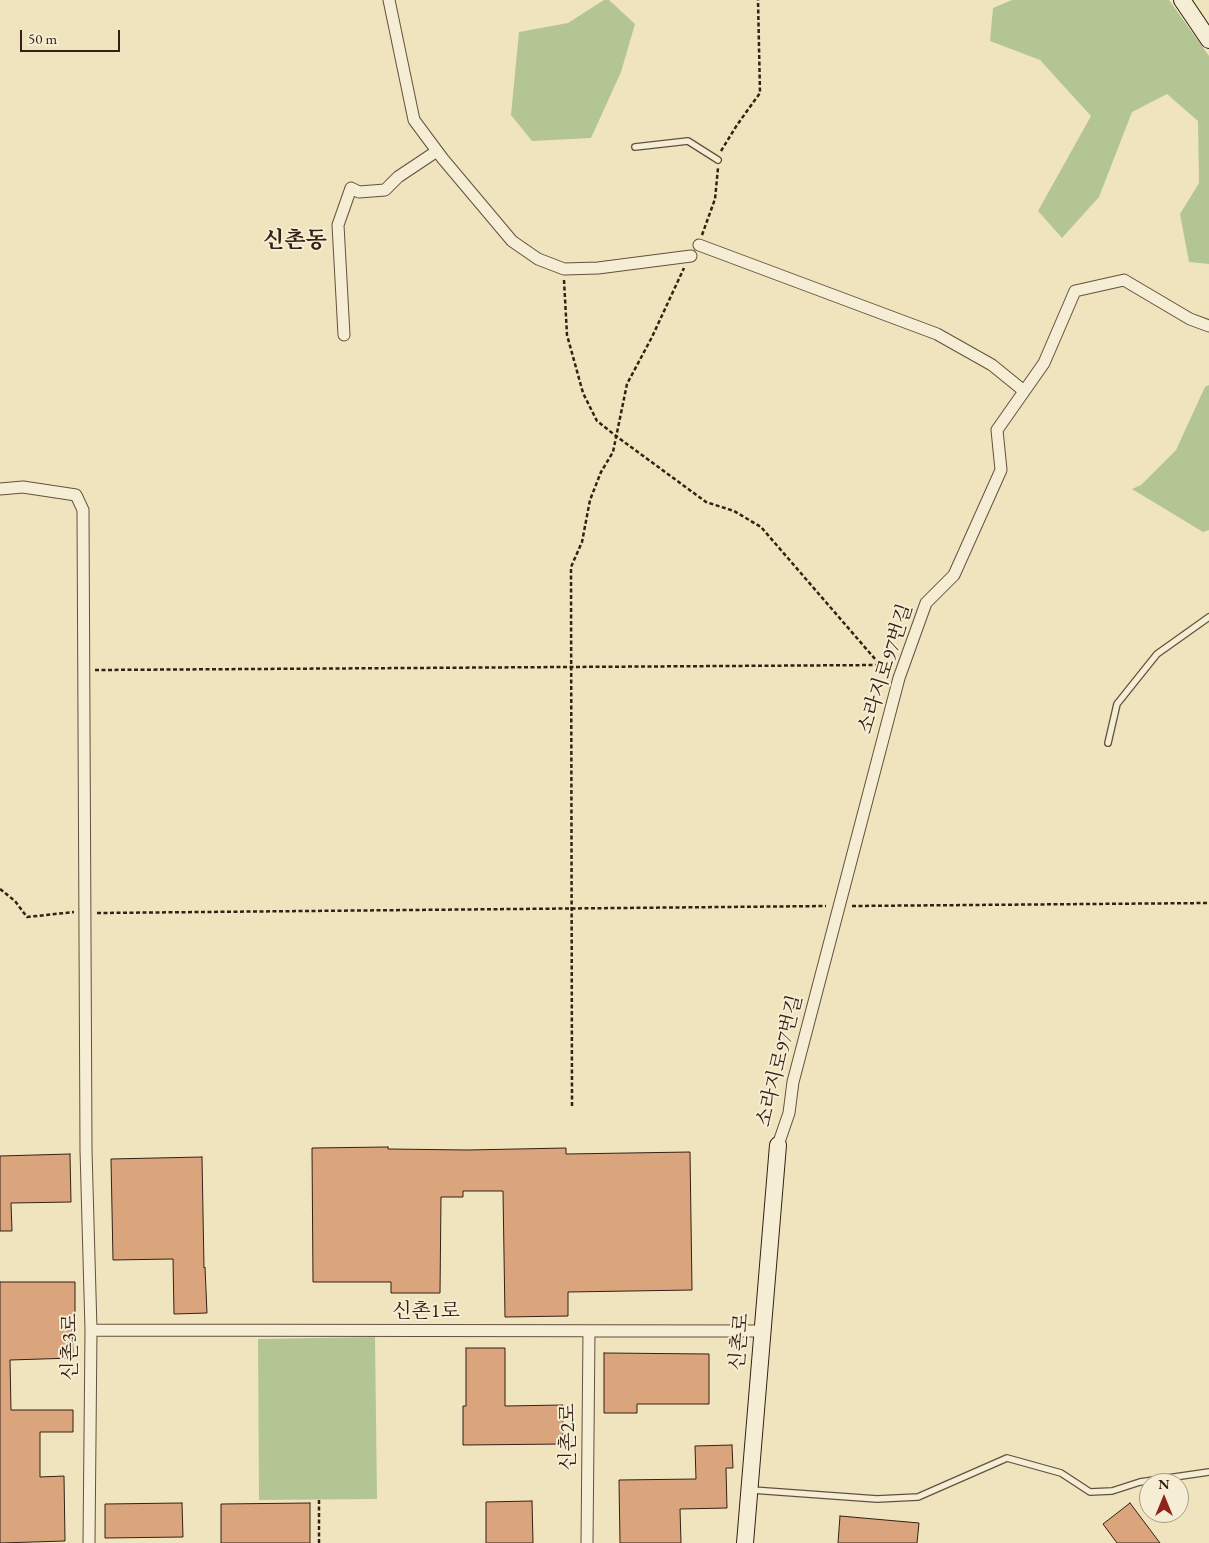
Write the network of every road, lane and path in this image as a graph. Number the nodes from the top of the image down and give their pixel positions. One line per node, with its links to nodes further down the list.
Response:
1 (389, 0): 6 (street)
2 (758, 0): 7 (path)
3 (1182, 0): 4 (street)
4 (1209, 40)
5 (635, 146): 7 (lane)
6 (437, 150): 10 (street); 12 (street)
7 (718, 160): 8 (path)
8 (699, 245): 13 (street)
9 (691, 256): 10 (street); 14 (path)
10 (564, 269): 14 (path)
11 (1209, 326): 13 (street, 소라지로97번길)
12 (344, 336)
13 (1024, 391): 20 (street, 소라지로97번길)
14 (616, 436): 17 (path); 18 (path)
15 (0, 489): 19 (street, 신촌3로)
16 (1209, 617): 21 (lane)
17 (881, 665): 18 (path); 20 (path)
18 (571, 667): 19 (path); 25 (path)
19 (84, 670): 26 (street, 신촌3로)
20 (897, 684): 24 (street, 소라지로97번길)
21 (1108, 743)
22 (0, 889): 26 (path)
23 (1209, 903): 24 (path)
24 (839, 906): 25 (path); 28 (street, 소라지로97번길)
25 (572, 908): 26 (path); 27 (path)
26 (85, 913): 29 (street, 신촌3로)
27 (572, 1106)
28 (778, 1145): 31 (street, 신촌로)
29 (91, 1330): 30 (street, 신촌1로); 35 (street, 신촌3로)
30 (589, 1331): 31 (street, 신촌1로); 37 (street, 신촌2로)
31 (762, 1331): 33 (street, 신촌로)
32 (1209, 1472): 33 (lane)
33 (750, 1490): 38 (street, 신촌로)
34 (319, 1500): 36 (path)
35 (89, 1543)
36 (319, 1543)
37 (588, 1543)
38 (746, 1543)

